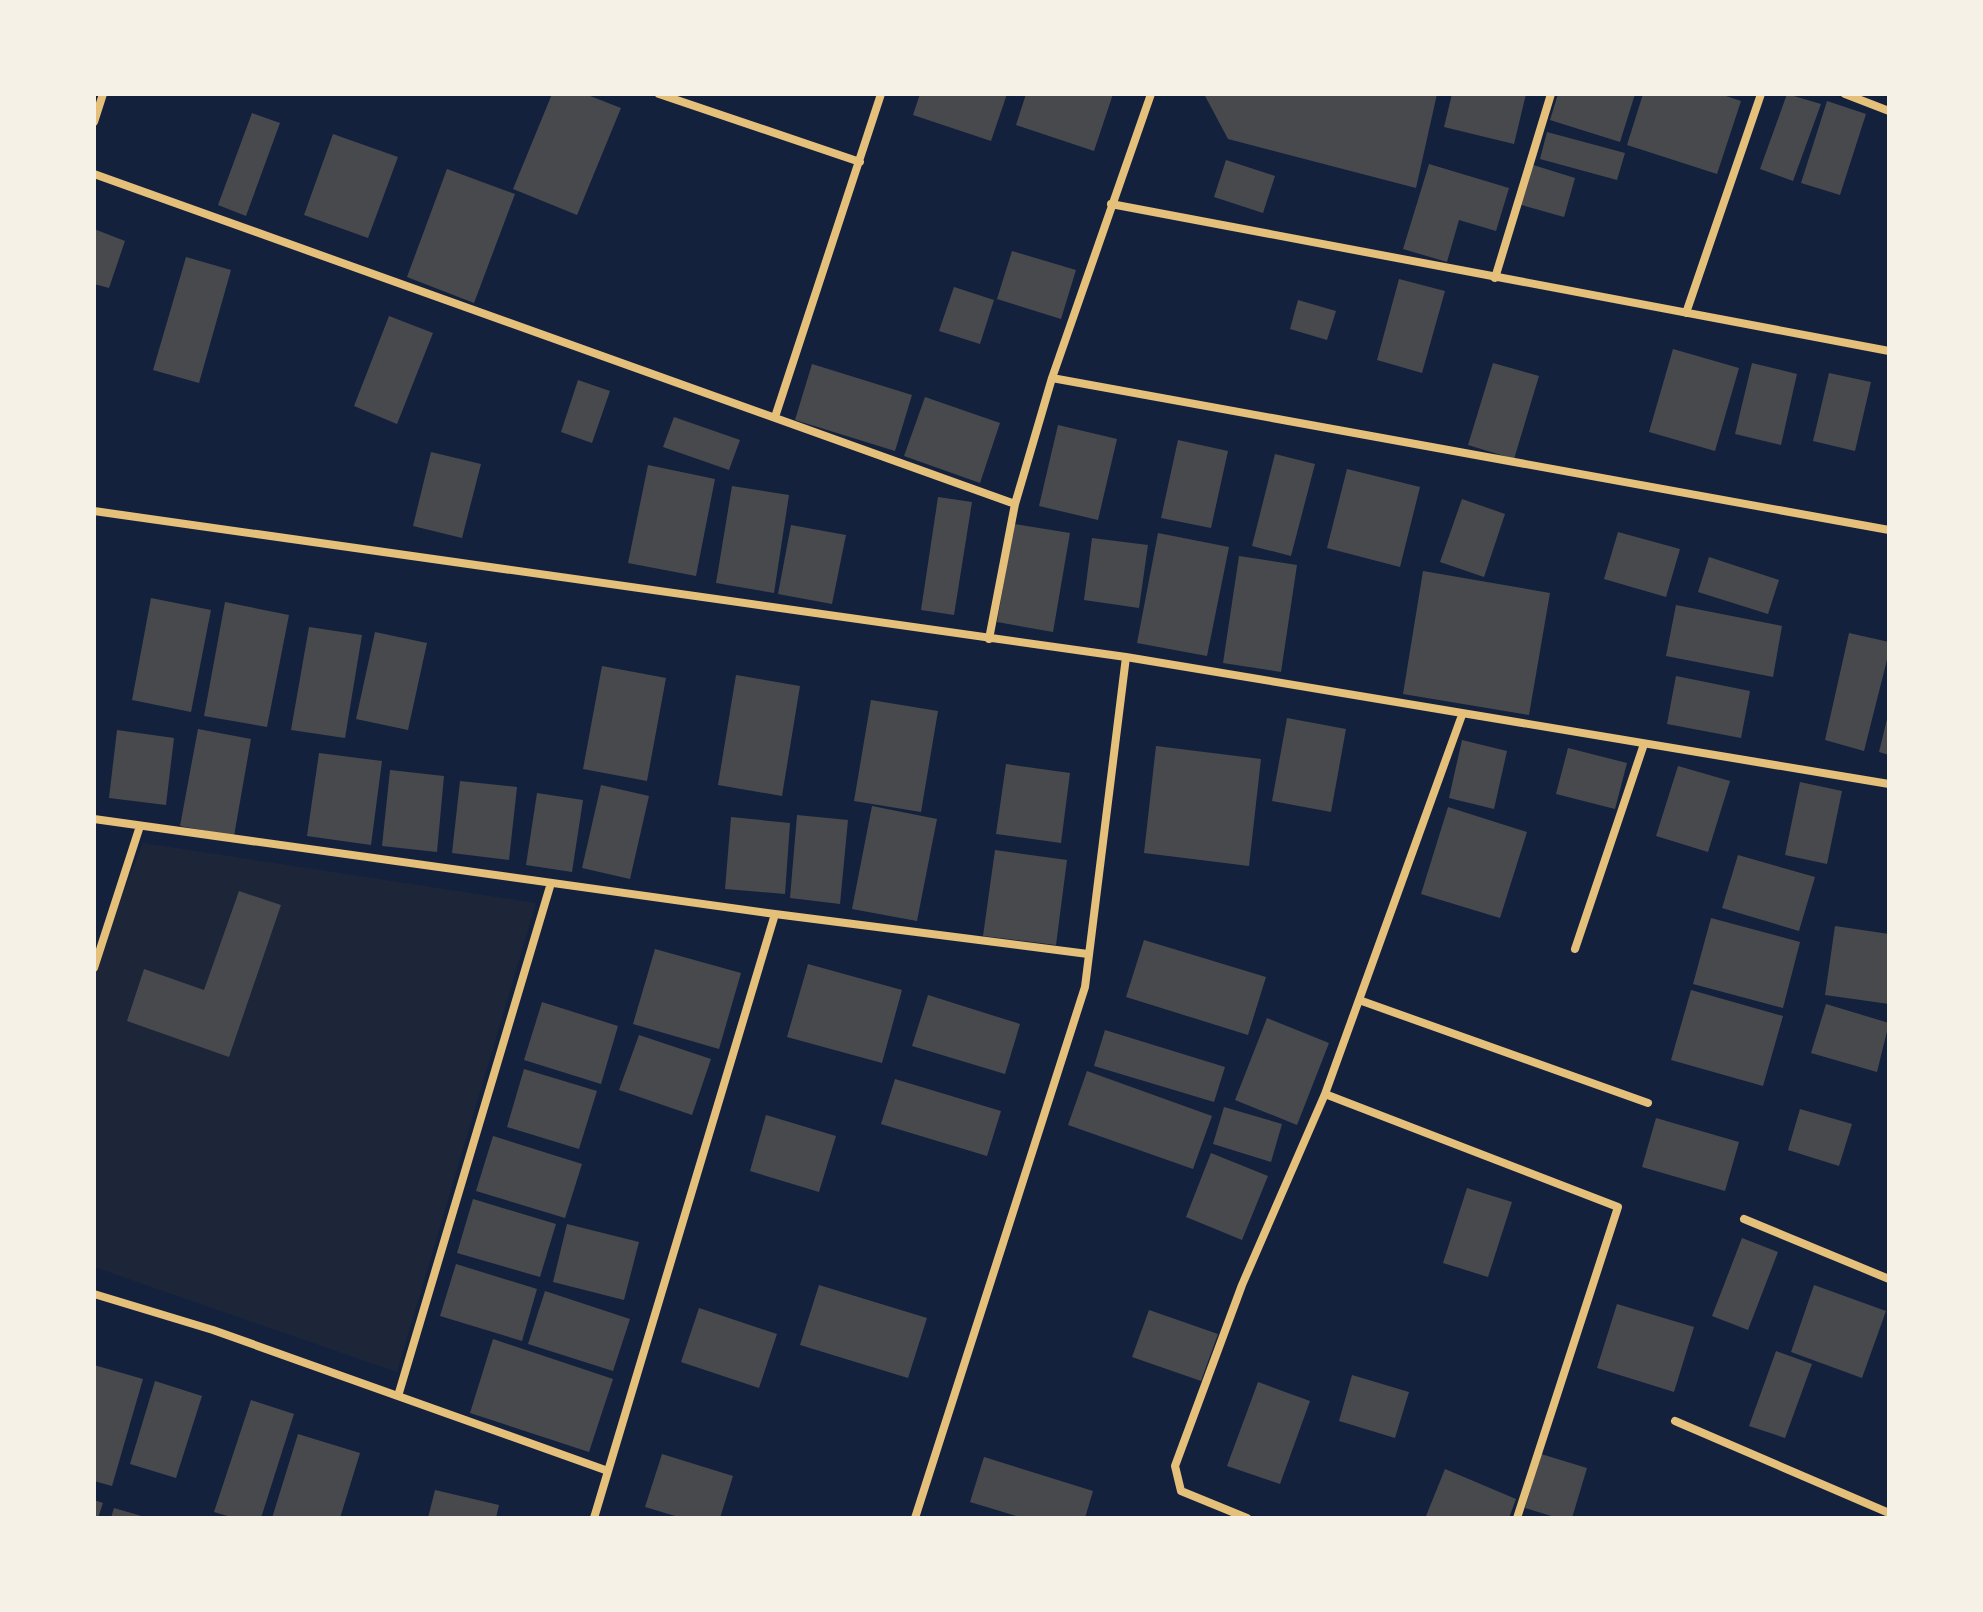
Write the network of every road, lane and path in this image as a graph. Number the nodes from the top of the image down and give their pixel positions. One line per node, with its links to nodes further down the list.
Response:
1 (103, 94): 9 (street)
2 (659, 94): 10 (street)
3 (881, 94): 10 (street)
4 (1151, 94): 12 (street)
5 (1551, 94): 13 (street)
6 (1761, 94): 14 (street)
7 (1845, 94): 8 (street)
8 (1889, 111)
9 (94, 122)
10 (860, 162): 17 (street)
11 (94, 174): 17 (street)
12 (1111, 204): 13 (street); 16 (street)
13 (1495, 278): 14 (street)
14 (1686, 313): 15 (street)
15 (1889, 351)
16 (1052, 378): 18 (street); 20 (street)
17 (775, 417): 18 (street)
18 (1015, 504): 21 (street)
19 (94, 511): 21 (street)
20 (1889, 530)
21 (989, 639): 22 (street)
22 (1126, 657): 23 (street); 31 (street)
23 (1462, 715): 24 (street); 33 (street)
24 (1644, 744): 25 (street); 30 (street)
25 (1889, 784)
26 (94, 819): 27 (street)
27 (140, 826): 28 (street); 32 (street)
28 (551, 883): 29 (street); 39 (street)
29 (775, 914): 31 (street); 41 (street)
30 (1575, 949)
31 (1088, 954): 44 (street)
32 (94, 968)
33 (1359, 1000): 34 (street); 35 (street)
34 (1325, 1094): 45 (street); 46 (street)
35 (1648, 1103)
36 (1744, 1219): 37 (street)
37 (1889, 1279)
38 (94, 1294): 39 (street)
39 (398, 1396): 41 (street)
40 (1675, 1421): 42 (street)
41 (608, 1471): 43 (street)
42 (1889, 1513)
43 (594, 1518)
44 (915, 1518)
45 (1247, 1518)
46 (1517, 1518)

